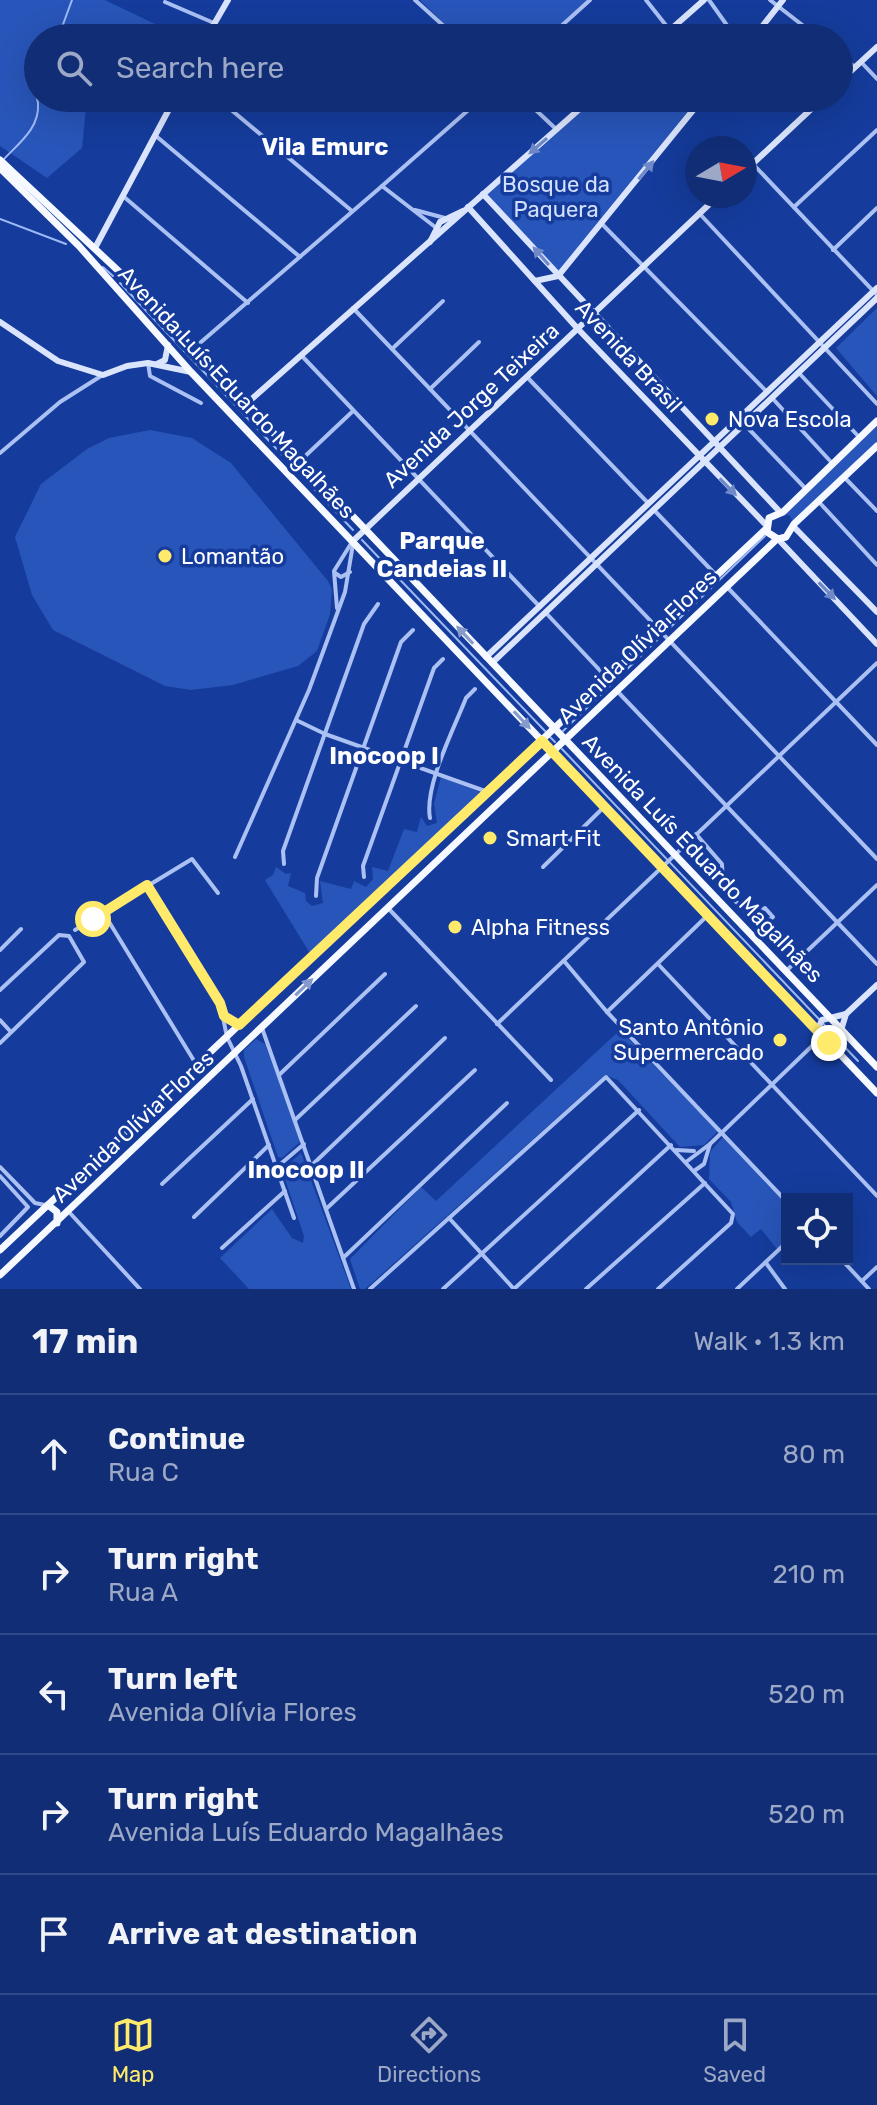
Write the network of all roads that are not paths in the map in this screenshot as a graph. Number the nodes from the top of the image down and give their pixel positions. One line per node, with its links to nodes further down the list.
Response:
1 (228, 0): 10 (street)
2 (415, 0): 11 (street)
3 (590, 0): 12 (street)
4 (646, 0): 13 (street)
5 (706, 0): 14 (street); 15 (street)
6 (770, 0): 9 (street)
7 (783, 0): 9 (street)
8 (165, 2): 10 (street)
9 (777, 7): 16 (street); 17 (street)
10 (214, 23)
11 (442, 24)
12 (563, 24)
13 (665, 24)
14 (677, 24)
15 (725, 24)
16 (764, 24)
17 (800, 24)
18 (877, 47): 20 (street)
19 (853, 62): 20 (street)
20 (858, 65): 21 (street); 22 (street)
21 (853, 69)
22 (877, 79)
23 (168, 112): 32 (street)
24 (234, 112): 46 (street)
25 (466, 112): 38 (street)
26 (538, 112): 30 (street)
27 (576, 112): 30 (street)
28 (692, 112): 49 (street, one-way to 28)
29 (808, 112): 34 (street)
30 (556, 129): 39 (street, one-way to 39)
31 (877, 130): 41 (street)
32 (156, 136): 40 (street); 53 (street)
33 (0, 160): 37 (main road, Avenida Luís Eduardo Magalhães)
34 (757, 160)
35 (0, 168): 37 (main road, Avenida Luís Eduardo Magalhães)
36 (757, 168): 41 (street)
37 (9, 173): 51 (main road, Avenida Luís Eduardo Magalhães); 58 (main road, Avenida Luís Eduardo Magalhães)
38 (382, 186): 45 (street); 46 (street)
39 (483, 194): 44 (street); 55 (street, Avenida Brasil, one-way to 39)
40 (123, 196): 51 (street); 61 (street)
41 (794, 207): 52 (street)
42 (705, 208): 47 (street, Avenida Jorge Teixeira)
43 (877, 208): 52 (street)
44 (466, 209): 48 (street); 57 (street, Avenida Brasil)
45 (413, 210): 48 (street); 50 (street)
46 (352, 211): 53 (street)
47 (699, 213): 54 (street, Avenida Jorge Teixeira); 67 (street)
48 (448, 221): 50 (street)
49 (602, 224): 54 (street); 55 (street)
50 (439, 230): 62 (street)
51 (95, 248): 56 (main road, Avenida Luís Eduardo Magalhães)
52 (833, 250): 59 (street)
53 (300, 257): 61 (street)
54 (645, 267): 63 (street, Avenida Jorge Teixeira); 79 (street)
55 (558, 276): 57 (street); 63 (street, Avenida Brasil)
56 (126, 278): 58 (main road); 69 (main road, Avenida Luís Eduardo Magalhães)
57 (535, 281): 65 (street, Avenida Brasil)
58 (114, 289): 68 (main road, Avenida Luís Eduardo Magalhães)
59 (876, 293): 67 (street)
60 (443, 301): 70 (street)
61 (248, 303): 69 (street)
62 (353, 308): 70 (street); 71 (street)
63 (594, 314): 65 (street, Avenida Jorge Teixeira); 88 (street, Avenida Brasil)
64 (0, 322): 76 (street)
65 (578, 329): 77 (street, Avenida Jorge Teixeira); 91 (street, Avenida Brasil)
66 (479, 342): 78 (street)
67 (822, 344): 75 (street); 79 (street); 82 (street)
68 (168, 345): 73 (street); 74 (main road, Avenida Luís Eduardo Magalhães)
69 (193, 349): 81 (main road, Avenida Luís Eduardo Magalhães)
70 (392, 349): 78 (street)
71 (300, 355): 81 (street); 83 (street)
72 (148, 363): 73 (street); 76 (street); 80 (street)
73 (157, 364): 74 (street)
74 (191, 372): 105 (main road, Avenida Luís Eduardo Magalhães)
75 (798, 372): 79 (street); 87 (street)
76 (103, 375): 90 (street)
77 (527, 377): 86 (street, Avenida Jorge Teixeira); 98 (street)
78 (430, 389): 86 (street)
79 (769, 395): 85 (street); 88 (street); 93 (street)
80 (201, 403)
81 (246, 404): 92 (main road, Avenida Luís Eduardo Magalhães)
82 (877, 404)
83 (353, 411): 92 (street); 95 (street)
84 (877, 421): 87 (main road, Avenida Olívia Flores)
85 (744, 423): 88 (street); 96 (street)
86 (469, 431): 95 (street, Avenida Jorge Teixeira); 106 (street)
87 (860, 438): 93 (main road, Avenida Olívia Flores)
88 (717, 444): 91 (street); 100 (street, Avenida Brasil)
89 (875, 452): 94 (main road, Avenida Olívia Flores)
90 (0, 453)
91 (701, 459): 98 (street); 102 (street, Avenida Brasil, one-way to 102)
92 (301, 460): 103 (main road, Avenida Luís Eduardo Magalhães)
93 (833, 464): 96 (main road, Avenida Olívia Flores)
94 (843, 477): 97 (main road, Avenida Olívia Flores); 99 (street)
95 (418, 480): 103 (street, Avenida Jorge Teixeira); 113 (street)
96 (807, 490): 100 (main road, Avenida Olívia Flores)
97 (818, 500): 101 (main road, Avenida Olívia Flores); 107 (street)
98 (651, 506): 106 (street); 110 (street)
99 (877, 511)
100 (781, 512): 101 (main road, Avenida Brasil); 102 (main road, Avenida Olívia Flores)
101 (794, 525): 104 (main road, Avenida Olívia Flores); 115 (street, Avenida Brasil)
102 (767, 526): 104 (main road, Avenida Brasil); 110 (main road, Avenida Olívia Flores)
103 (365, 528): 105 (street, Avenida Jorge Teixeira); 122 (main road, Avenida Luís Eduardo Magalhães, one-way to 103)
104 (777, 539): 111 (main road, Avenida Olívia Flores); 120 (street, Avenida Brasil, one-way to 120)
105 (352, 542): 108 (street, Avenida Jorge Teixeira); 109 (street); 132 (main road, Avenida Luís Eduardo Magalhães, one-way to 132)
106 (593, 560): 113 (street); 116 (street); 118 (street)
107 (877, 565)
108 (334, 571): 109 (street); 114 (street)
109 (350, 572): 114 (street)
110 (716, 575): 118 (main road, Avenida Olívia Flores)
111 (726, 586): 119 (main road, Avenida Olívia Flores); 127 (street)
112 (378, 604): 130 (street)
113 (539, 606): 116 (street); 122 (street)
114 (337, 610): 128 (street)
115 (877, 612)
116 (545, 613): 122 (street); 124 (street)
117 (413, 630): 134 (street)
118 (658, 630): 119 (street); 124 (main road, Avenida Olívia Flores)
119 (668, 641): 126 (main road, Avenida Olívia Flores); 136 (street)
120 (877, 644)
121 (443, 659): 137 (street)
122 (489, 660): 129 (main road, Avenida Luís Eduardo Magalhães)
123 (877, 663): 127 (street)
124 (607, 678): 129 (main road, Avenida Olívia Flores)
125 (475, 689): 138 (street)
126 (616, 690): 131 (main road, Avenida Olívia Flores); 141 (street)
127 (836, 703): 133 (street); 136 (street)
128 (296, 720): 130 (street); 149 (street)
129 (554, 729): 131 (main road, Avenida Luís Eduardo Magalhães); 132 (main road, Avenida Olívia Flores)
130 (325, 734): 134 (street); 151 (street)
131 (565, 740): 135 (main road, Avenida Olívia Flores); 148 (main road, Avenida Luís Eduardo Magalhães)
132 (542, 741): 135 (main road, Avenida Luís Eduardo Magalhães); 139 (main road, Avenida Olívia Flores)
133 (877, 745)
134 (363, 747): 137 (street); 158 (street)
135 (553, 751): 140 (main road, Avenida Luís Eduardo Magalhães); 144 (main road, Avenida Olívia Flores)
136 (779, 756): 141 (street); 150 (street)
137 (401, 760): 138 (street); 154 (street)
138 (437, 773): 139 (street); 143 (street)
139 (488, 792): 142 (main road, Avenida Olívia Flores)
140 (606, 805): 152 (main road, Avenida Luís Eduardo Magalhães); 153 (street)
141 (726, 806): 146 (street); 163 (street)
142 (466, 812): 144 (main road); 145 (main road, Avenida Olívia Flores)
143 (430, 818)
144 (480, 821): 147 (main road, Avenida Olívia Flores)
145 (454, 823): 147 (main road); 175 (main road, Avenida Olívia Flores)
146 (696, 834): 148 (street); 162 (street)
147 (464, 836): 159 (main road, Avenida Olívia Flores)
148 (674, 856): 152 (street); 170 (main road, Avenida Luís Eduardo Magalhães)
149 (235, 857)
150 (877, 859)
151 (284, 864)
152 (665, 864): 161 (main road, Avenida Luís Eduardo Magalhães); 167 (street)
153 (543, 867)
154 (364, 877)
155 (147, 885): 157 (street); 160 (street); 178 (street)
156 (877, 885): 163 (street)
157 (218, 893)
158 (316, 896)
159 (388, 908): 181 (street); 183 (main road, Avenida Olívia Flores, one-way to 159)
160 (103, 912): 165 (street); 193 (street)
161 (709, 914): 168 (street); 184 (main road, Avenida Luís Eduardo Magalhães)
162 (753, 915): 162 (street)
163 (838, 923): 169 (street); 170 (street)
164 (21, 929): 166 (street)
165 (75, 930)
166 (0, 950)
167 (564, 961): 176 (street); 181 (street)
168 (658, 964): 176 (street); 198 (street)
169 (877, 964)
170 (785, 972): 179 (main road, Avenida Luís Eduardo Magalhães)
171 (385, 974): 196 (street)
172 (877, 985): 177 (street)
173 (0, 990): 186 (street)
174 (416, 1006): 203 (street)
175 (256, 1009): 182 (main road, Avenida Olívia Flores); 183 (main road)
176 (607, 1012): 204 (street)
177 (846, 1014): 179 (street); 185 (street)
178 (224, 1016): 182 (street); 187 (street)
179 (828, 1018): 184 (street); 185 (main road, Avenida Luís Eduardo Magalhães)
180 (0, 1020): 186 (street)
181 (497, 1024): 197 (street)
182 (239, 1025): 187 (main road, Avenida Olívia Flores)
183 (265, 1025): 192 (main road, Avenida Olívia Flores); 196 (street)
184 (817, 1028): 189 (main road, Avenida Luís Eduardo Magalhães); 191 (street)
185 (842, 1031): 189 (street); 194 (main road, Avenida Luís Eduardo Magalhães)
186 (11, 1032): 190 (street)
187 (227, 1037): 192 (street); 193 (main road, Avenida Olívia Flores)
188 (445, 1038): 214 (street)
189 (830, 1042): 191 (street); 199 (main road, Avenida Luís Eduardo Magalhães)
190 (0, 1043)
191 (813, 1045): 198 (street)
192 (236, 1054): 200 (street); 211 (main road, Avenida Olívia Flores)
193 (196, 1065): 205 (main road, Avenida Olívia Flores)
194 (877, 1067)
195 (475, 1070): 227 (street)
196 (279, 1075): 203 (street)
197 (551, 1080)
198 (772, 1085): 204 (street); 223 (street)
199 (877, 1093)
200 (253, 1099): 208 (street); 220 (street)
201 (507, 1103): 238 (street)
202 (639, 1110): 209 (street); 231 (street); 237 (street)
203 (296, 1119): 206 (street)
204 (721, 1133): 207 (street); 222 (street)
205 (115, 1142): 211 (main road); 225 (main road, Avenida Olívia Flores)
206 (304, 1144): 214 (street); 216 (street)
207 (710, 1144): 210 (street); 213 (street)
208 (269, 1145): 216 (street); 229 (street)
209 (673, 1148): 210 (street); 212 (street); 248 (street)
210 (697, 1151): 212 (street)
211 (125, 1156): 228 (main road, Avenida Olívia Flores)
212 (686, 1162): 217 (street)
213 (704, 1164): 217 (street); 219 (street)
214 (311, 1166): 227 (street)
215 (0, 1167): 224 (street)
216 (277, 1167): 221 (street)
217 (694, 1171): 219 (street)
218 (0, 1176): 226 (street)
219 (704, 1182): 249 (street); 250 (street)
220 (162, 1184)
221 (285, 1191): 230 (street); 234 (street)
222 (781, 1196)
223 (877, 1196)
224 (35, 1203): 225 (street); 226 (street)
225 (48, 1205): 232 (main road); 236 (main road, Avenida Olívia Flores)
226 (28, 1207): 233 (street)
227 (326, 1209): 238 (street)
228 (69, 1212): 232 (main road, Avenida Olívia Flores); 244 (street)
229 (194, 1217)
230 (294, 1218)
231 (449, 1218): 237 (street); 246 (street)
232 (57, 1223): 242 (main road, Avenida Olívia Flores)
233 (0, 1236)
234 (222, 1248)
235 (781, 1248): 239 (street)
236 (0, 1250)
237 (482, 1254): 247 (street); 248 (street)
238 (343, 1258): 245 (street)
239 (766, 1263): 251 (street); 252 (street)
240 (847, 1265): 243 (street)
241 (877, 1267): 243 (street)
242 (0, 1275)
243 (862, 1281): 253 (street)
244 (140, 1289)
245 (354, 1289)
246 (370, 1289)
247 (443, 1289)
248 (514, 1289)
249 (586, 1289)
250 (658, 1289)
251 (737, 1289)
252 (785, 1289)
253 (869, 1289)

